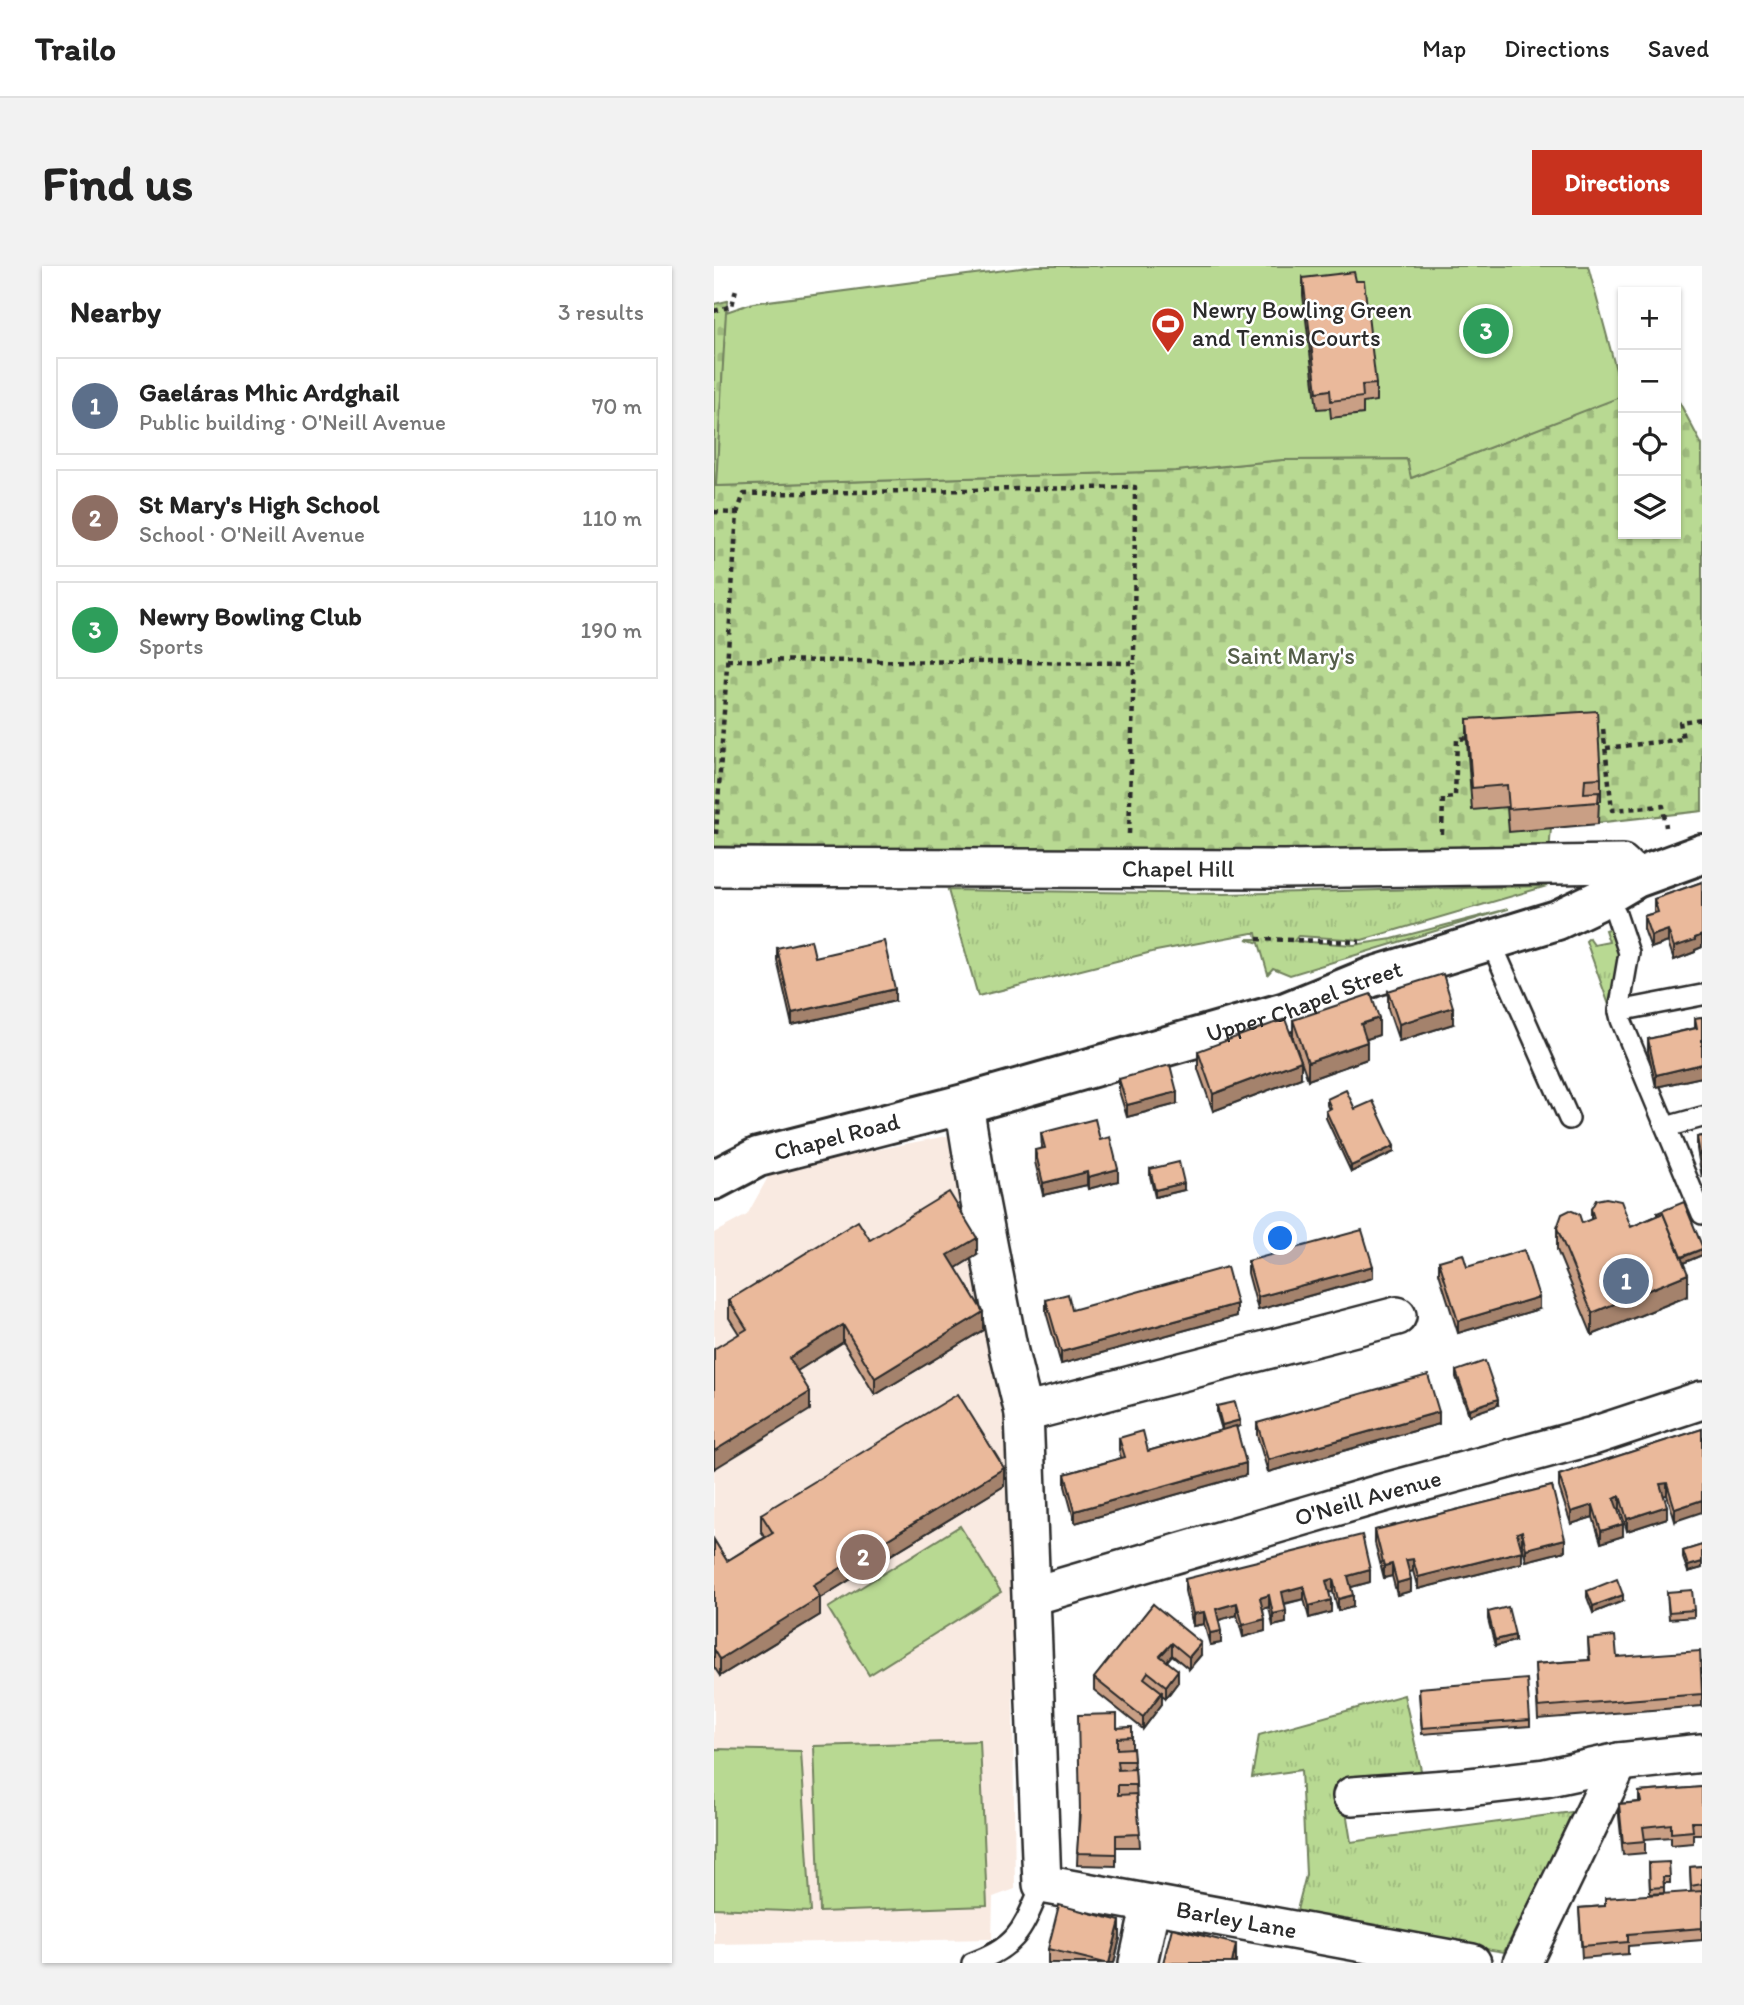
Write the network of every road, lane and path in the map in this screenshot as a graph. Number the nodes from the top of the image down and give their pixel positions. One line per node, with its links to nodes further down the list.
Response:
1 (736, 289): 2 (path)
2 (714, 311)
3 (714, 512): 4 (path)
4 (737, 513): 5 (path); 6 (path)
5 (727, 660): 6 (path); 14 (path)
6 (1133, 663): 13 (path)
7 (1702, 719): 10 (path)
8 (1590, 729): 10 (path)
9 (1483, 737): 12 (path)
10 (1605, 748): 11 (path)
11 (1666, 827)
12 (1442, 834)
13 (1129, 836)
14 (715, 851): 16 (street, Chapel Hill)
15 (1702, 853): 16 (street, Upper Chapel Street)
16 (1636, 878): 19 (street, Upper Chapel Street)
17 (1616, 914): 22 (lane)
18 (1258, 939): 20 (path)
19 (1490, 940): 23 (street, Upper Chapel Street); 25 (lane)
20 (1366, 942)
21 (1702, 995): 22 (lane)
22 (1619, 1011): 26 (lane)
23 (964, 1104): 27 (street, Chapel Road); 31 (street)
24 (1702, 1117): 26 (lane)
25 (1569, 1119)
26 (1665, 1127): 28 (lane)
27 (714, 1180)
28 (1702, 1214)
29 (1397, 1315): 31 (street)
30 (1702, 1400): 32 (street, O'Neill Avenue)
31 (1024, 1413): 32 (street)
32 (1032, 1596): 36 (street)
33 (1702, 1754): 34 (street)
34 (1619, 1762): 35 (street); 41 (street)
35 (1352, 1796)
36 (1042, 1884): 37 (street, Barley Lane); 38 (lane)
37 (1151, 1904): 39 (street); 40 (street, Barley Lane)
38 (972, 1963)
39 (1138, 1963)
40 (1472, 1963)
41 (1522, 1963)

